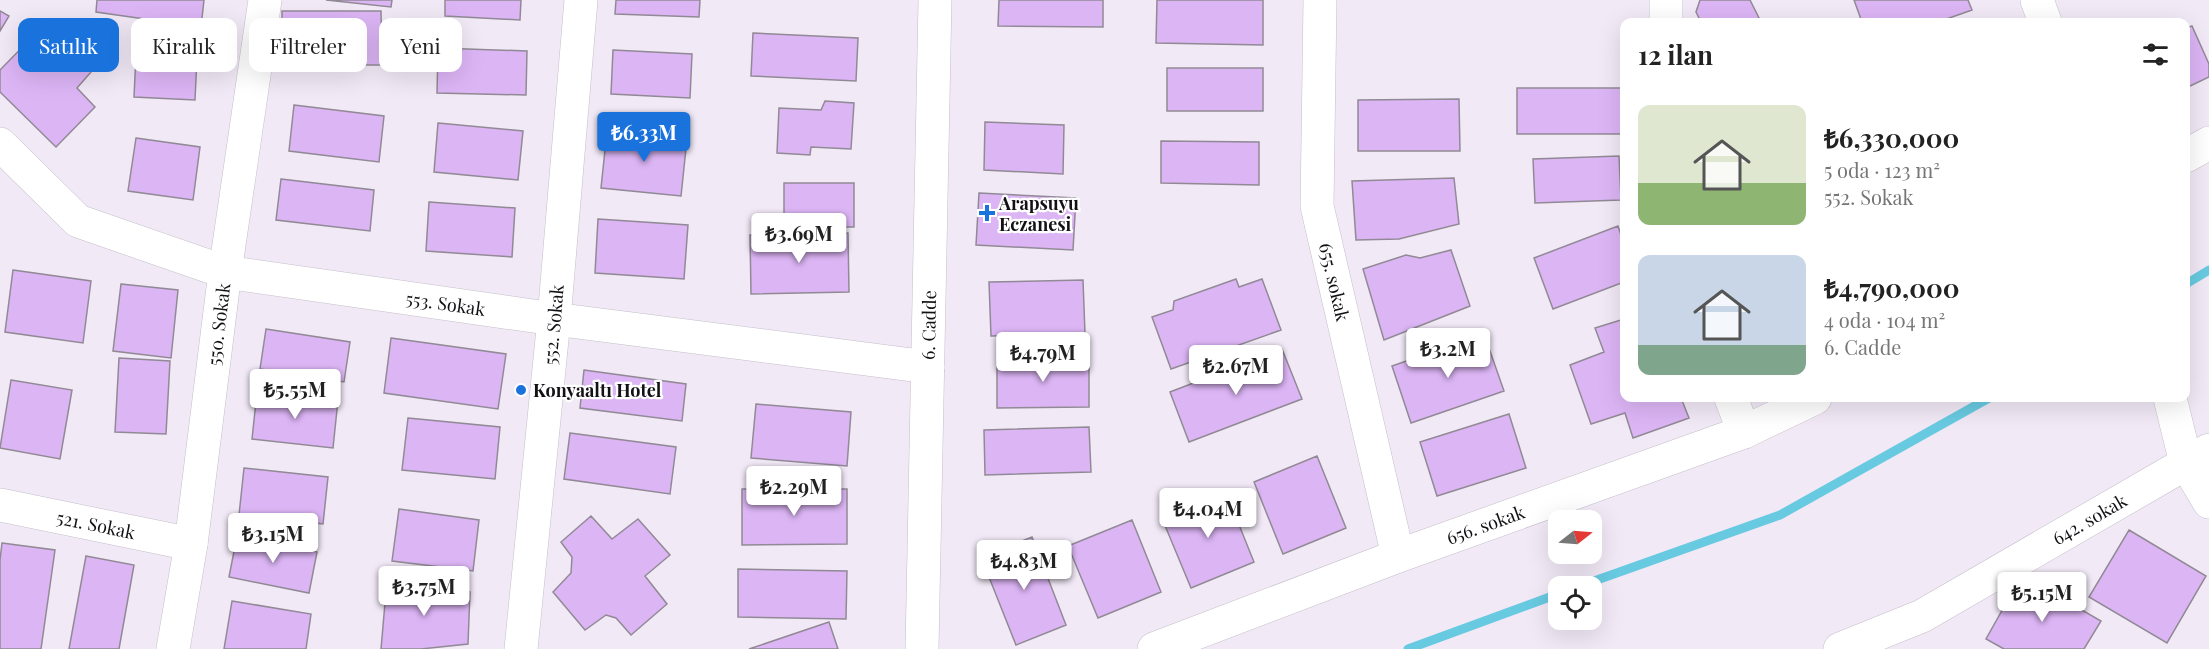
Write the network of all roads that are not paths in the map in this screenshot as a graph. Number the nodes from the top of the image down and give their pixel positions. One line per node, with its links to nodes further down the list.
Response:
1 (266, 0): 12 (street, 550. Sokak)
2 (580, 0): 13 (street, 552. Sokak)
3 (935, 0): 14 (street, 6. Cadde)
4 (1320, 0): 23 (street, 655. sokak)
5 (1666, 0): 7 (street)
6 (2037, 0): 8 (street)
7 (1666, 18)
8 (2044, 18)
9 (2209, 143): 11 (street)
10 (0, 144): 12 (street, 553. Sokak)
11 (2190, 154)
12 (225, 272): 13 (street, 553. Sokak); 22 (street, 550. Sokak)
13 (555, 319): 14 (street, 553. Sokak); 25 (street, 552. Sokak)
14 (928, 368): 26 (street, 6. Cadde)
15 (1733, 402): 18 (street)
16 (1807, 402): 18 (street, 656. sokak)
17 (2172, 402): 19 (street)
18 (1744, 432): 23 (street, 656. sokak)
19 (2198, 456): 20 (street); 28 (street, 642. sokak)
20 (2209, 502)
21 (0, 505): 22 (street, 521. Sokak)
22 (191, 544): 24 (street, 550. Sokak)
23 (1398, 556): 27 (street, 656. sokak)
24 (173, 649)
25 (521, 649)
26 (922, 649)
27 (1154, 649)
28 (1840, 649)

